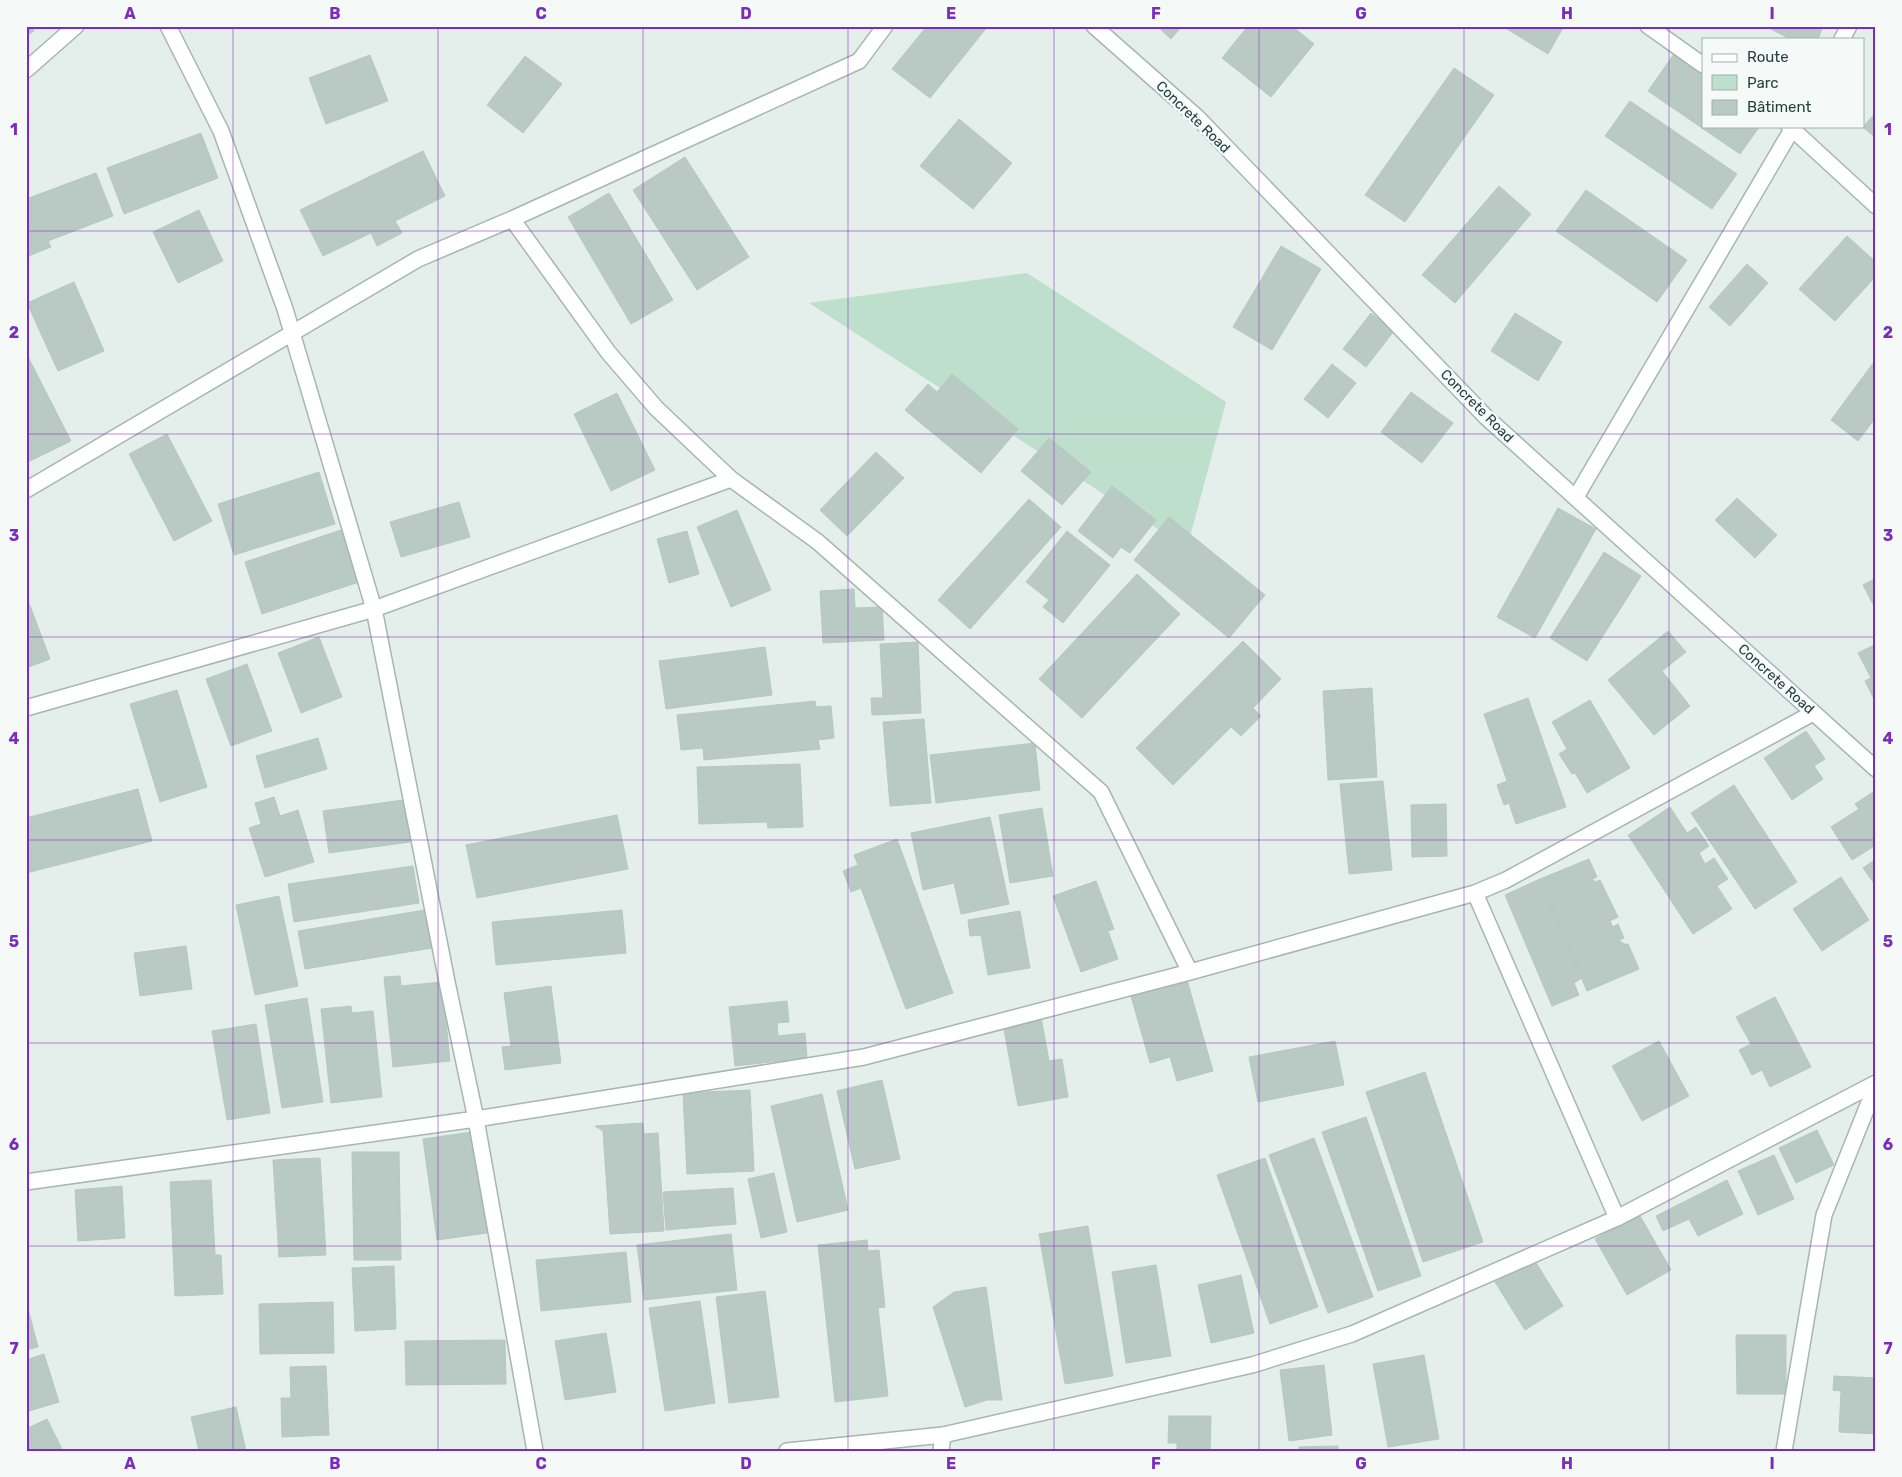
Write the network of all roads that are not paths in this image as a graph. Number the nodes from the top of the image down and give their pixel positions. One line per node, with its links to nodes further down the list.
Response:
1 (76, 26): 9 (street)
2 (168, 26): 14 (street)
3 (885, 26): 13 (street)
4 (1094, 26): 17 (street, Concrete Road)
5 (1648, 26): 8 (street)
6 (1849, 26): 7 (street)
7 (1843, 38)
8 (1702, 64)
9 (26, 70)
10 (1791, 128): 17 (street)
11 (1793, 128): 12 (street)
12 (1876, 206)
13 (512, 219): 14 (street); 15 (street)
14 (292, 333): 16 (street); 18 (street)
15 (731, 479): 18 (street); 23 (street)
16 (26, 490)
17 (1576, 497): 20 (street, Concrete Road)
18 (374, 609): 19 (street); 25 (street)
19 (26, 708)
20 (1813, 713): 21 (street, Concrete Road); 22 (street)
21 (1876, 769)
22 (1475, 893): 23 (street); 27 (street)
23 (1190, 972): 25 (street)
24 (1876, 1084): 27 (street); 31 (street)
25 (476, 1119): 26 (street); 29 (street)
26 (26, 1182)
27 (1618, 1218): 28 (street)
28 (942, 1443): 30 (street)
29 (535, 1451)
30 (787, 1451)
31 (1784, 1451)

